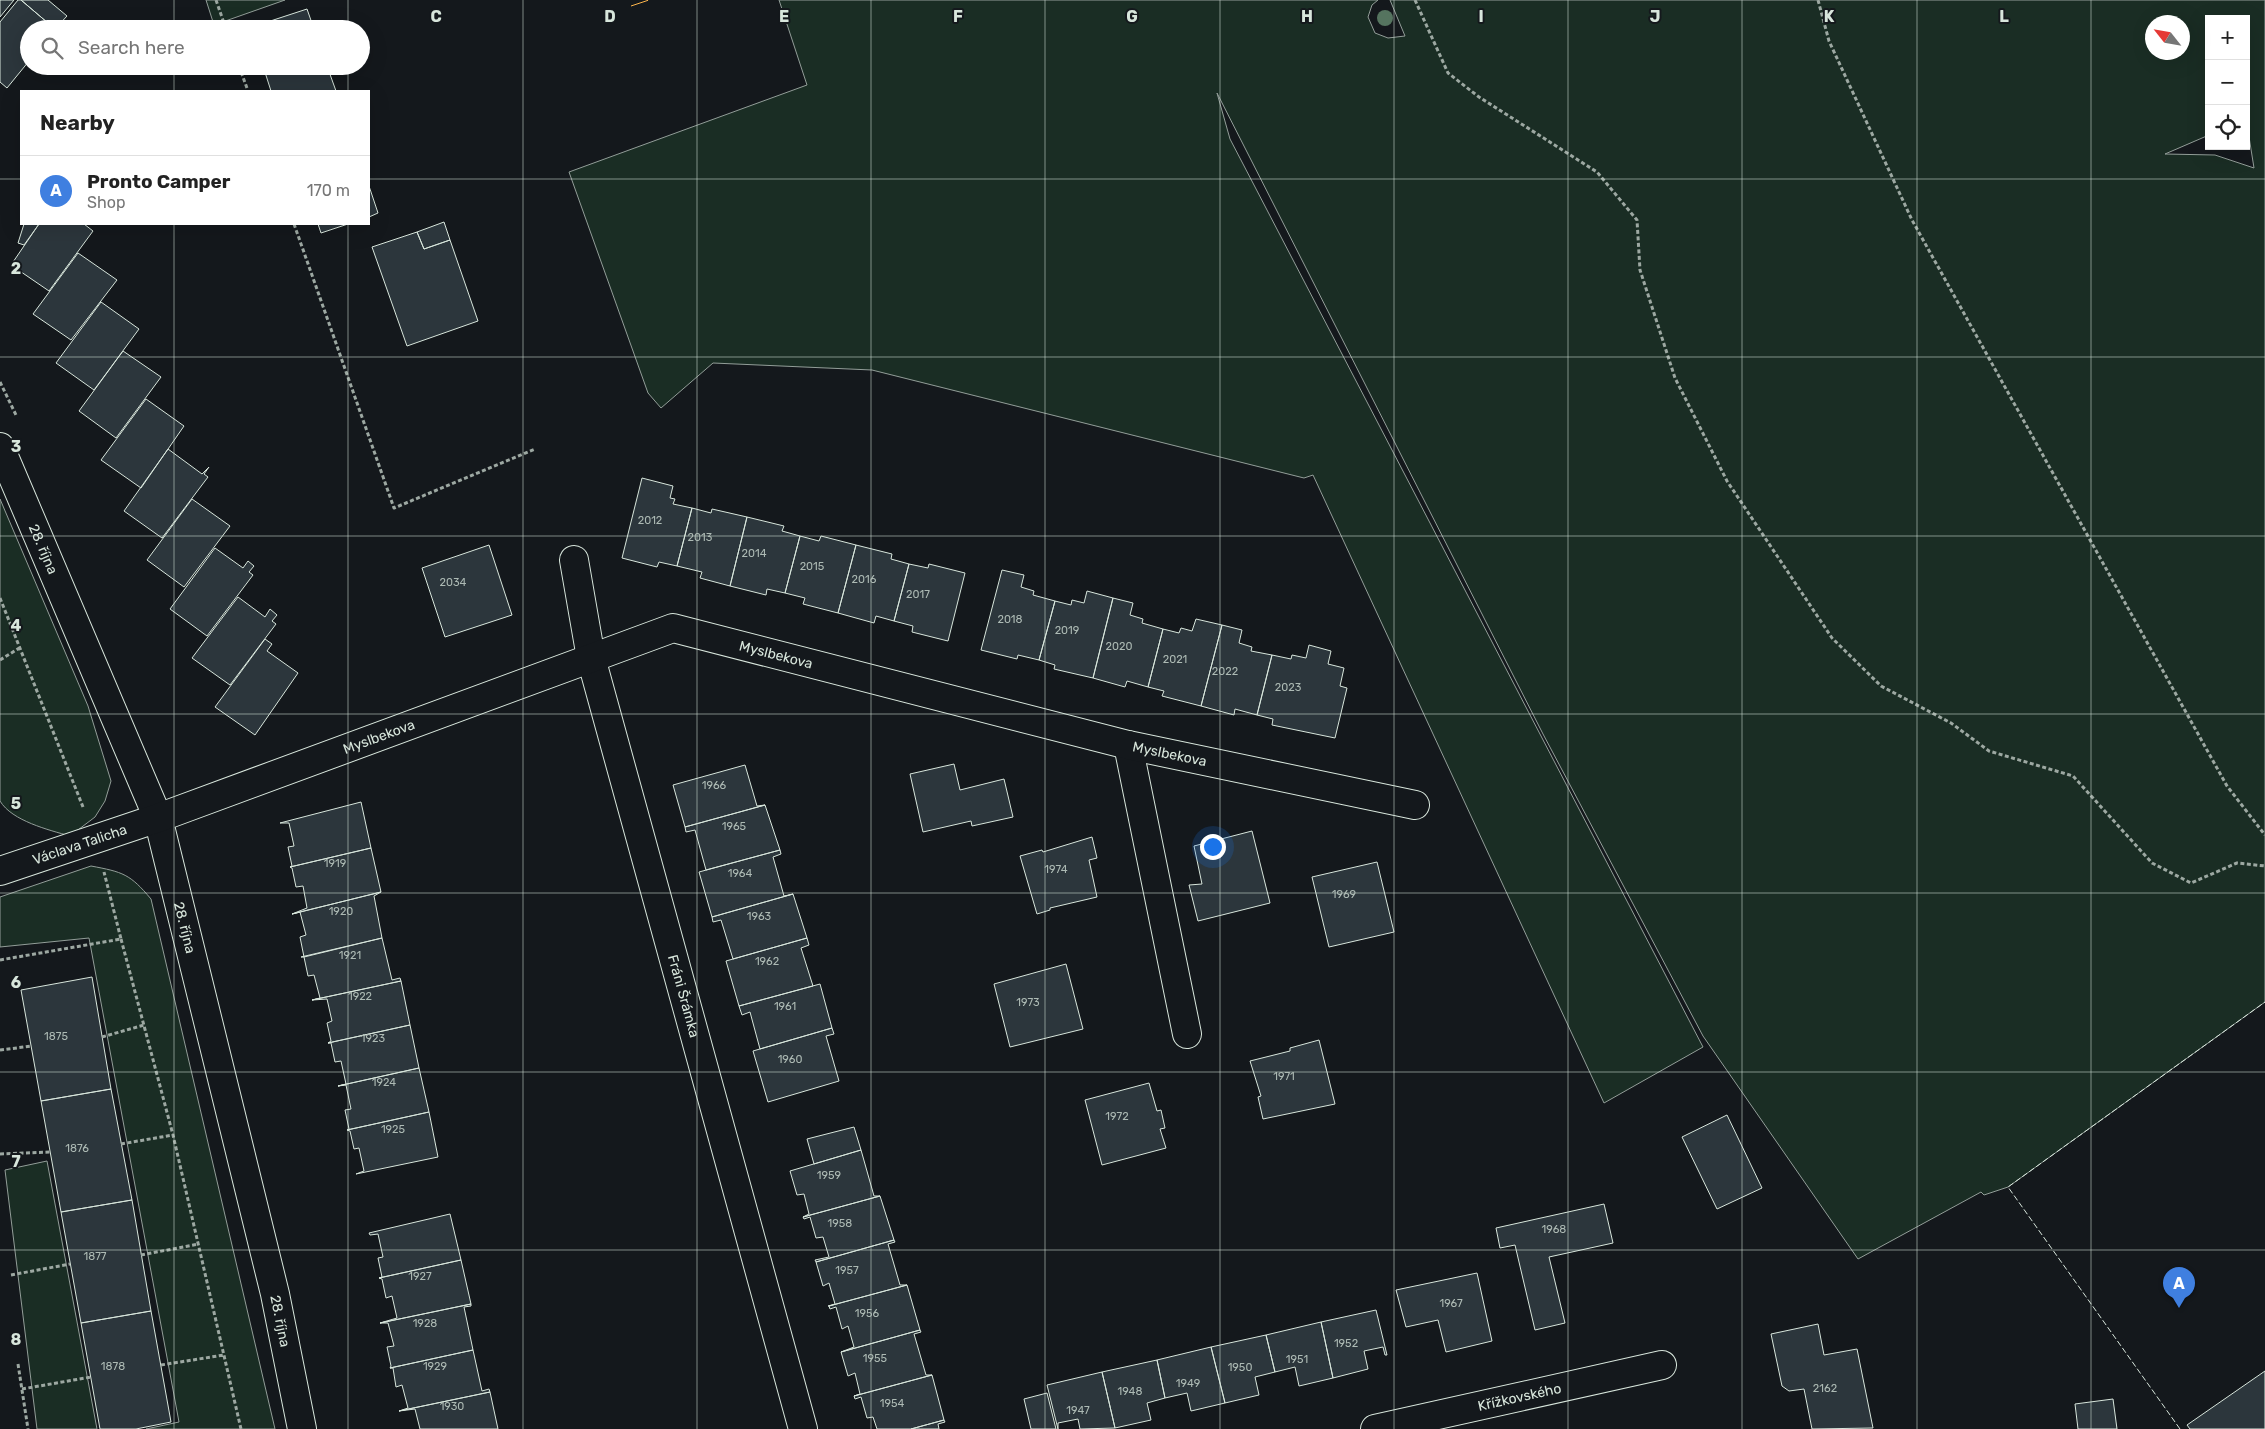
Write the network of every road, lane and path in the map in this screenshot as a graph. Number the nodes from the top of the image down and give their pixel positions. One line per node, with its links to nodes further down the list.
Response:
1 (216, 0): 4 (path)
2 (1415, 0): 18 (path)
3 (1818, 0): 17 (path)
4 (223, 20)
5 (242, 75): 6 (path)
6 (248, 90)
7 (294, 225): 9 (path)
8 (0, 447): 16 (street, 28. října)
9 (535, 449)
10 (574, 560): 12 (street, Fráni Šrámka)
11 (21, 648): 13 (path)
12 (591, 658): 14 (street, Myslbekova); 16 (street, Myslbekova); 43 (street, Fráni Šrámka)
13 (0, 660)
14 (1128, 745): 15 (street, Myslbekova); 22 (street)
15 (1415, 805)
16 (158, 818): 19 (street, Václava Talicha); 42 (street, 28. října)
17 (2265, 835)
18 (2265, 866)
19 (0, 871)
20 (121, 939): 21 (path)
21 (144, 1025): 23 (path); 26 (path)
22 (1187, 1034)
23 (102, 1038)
24 (32, 1046): 25 (path)
25 (0, 1050)
26 (174, 1135): 27 (path); 30 (path)
27 (121, 1144)
28 (50, 1152): 29 (path)
29 (0, 1154)
30 (199, 1244): 31 (path); 34 (path)
31 (141, 1255)
32 (70, 1264): 33 (path)
33 (11, 1274)
34 (224, 1355): 36 (path); 41 (path)
35 (18, 1364): 39 (path)
36 (161, 1365)
37 (1662, 1365): 44 (street, Křížkovského)
38 (91, 1377): 39 (path)
39 (22, 1389): 40 (path)
40 (28, 1429)
41 (242, 1429)
42 (302, 1429)
43 (803, 1429)
44 (1375, 1429)

